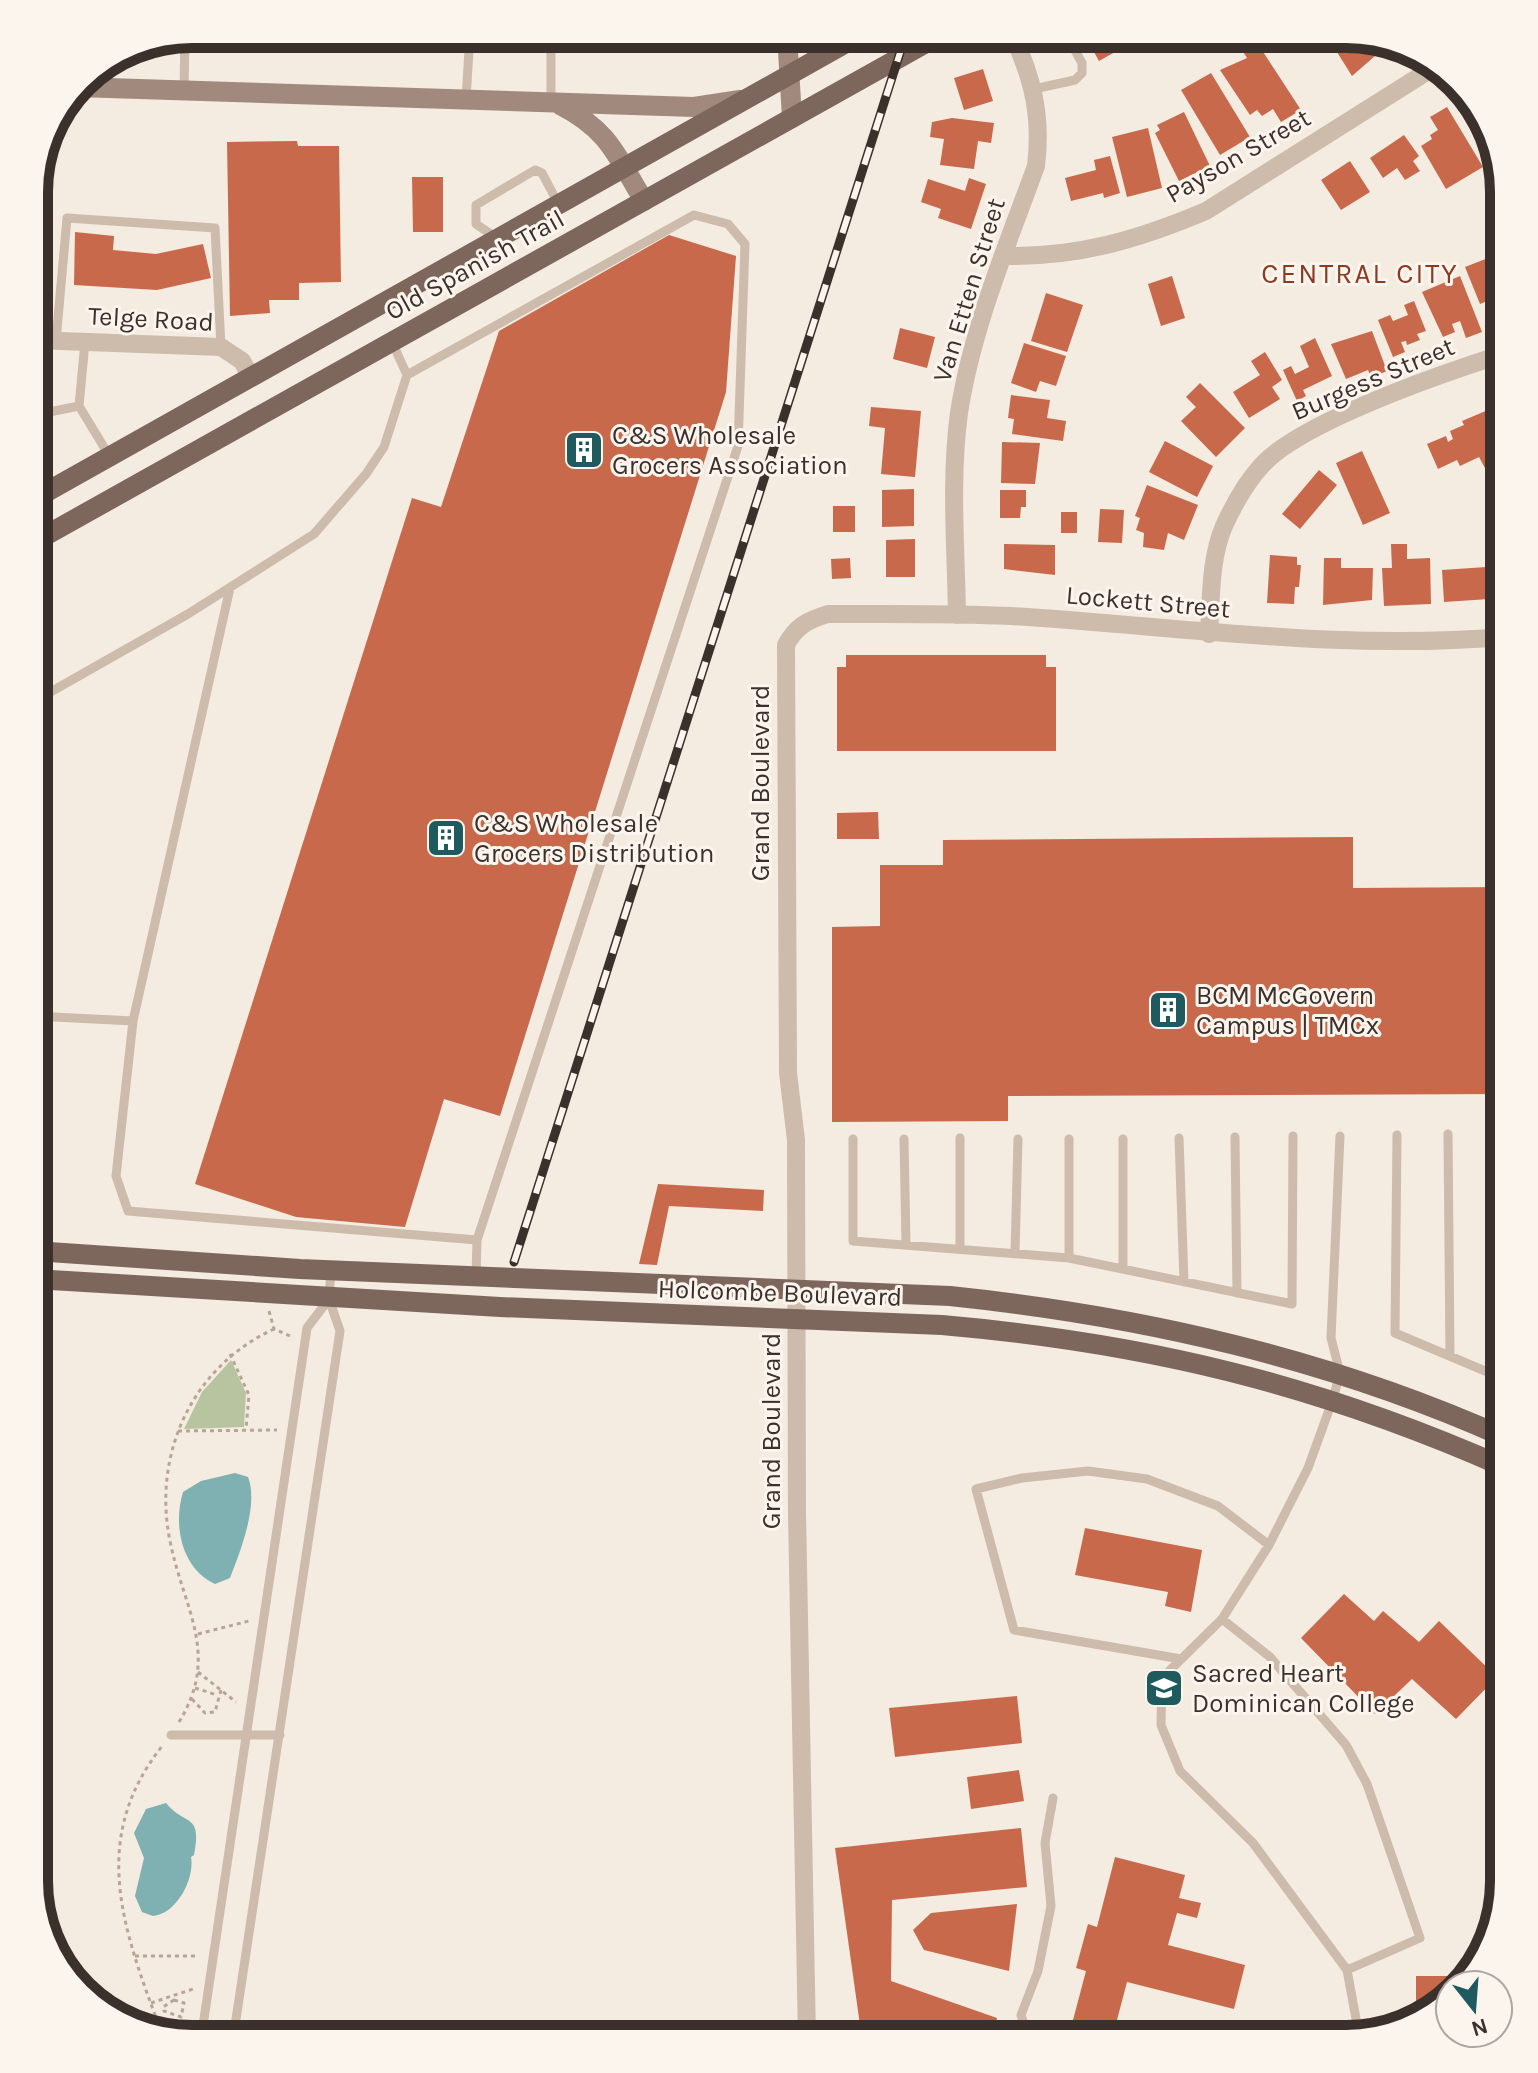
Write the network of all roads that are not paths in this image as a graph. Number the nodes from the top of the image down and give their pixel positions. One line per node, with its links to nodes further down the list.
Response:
1 (185, 48): 13 (lane)
2 (469, 48): 14 (lane)
3 (551, 48): 16 (lane)
4 (787, 48): 10 (street)
5 (837, 48): 10 (main road, Old Spanish Trail)
6 (917, 48): 17 (main road, Old Spanish Trail)
7 (1019, 48): 12 (street, Van Etten Street)
8 (1074, 48): 12 (lane)
9 (1426, 72): 22 (street, Payson Street)
10 (788, 76): 15 (main road, Old Spanish Trail); 17 (street)
11 (93, 87): 13 (street)
12 (1034, 89): 22 (street, Van Etten Street)
13 (184, 90): 14 (street)
14 (466, 99): 16 (street)
15 (744, 99): 16 (street); 18 (main road, Old Spanish Trail)
16 (554, 102): 18 (street)
17 (792, 118): 19 (main road, Old Spanish Trail)
18 (623, 168): 19 (street); 20 (main road, Old Spanish Trail)
19 (644, 201): 23 (main road, Old Spanish Trail)
20 (559, 205): 21 (main road, Old Spanish Trail); 21 (lane)
21 (498, 238): 23 (main road); 29 (main road, Old Spanish Trail)
22 (1004, 256): 41 (street, Van Etten Street)
23 (516, 271): 27 (main road, Old Spanish Trail)
24 (48, 341): 25 (street, Telge Road)
25 (56, 341): 26 (street, Telge Road); 28 (lane)
26 (85, 342): 28 (street, Telge Road); 34 (lane)
27 (392, 342): 31 (lane); 33 (main road, Old Spanish Trail)
28 (221, 347): 32 (street, Telge Road)
29 (289, 357): 32 (main road, Old Spanish Trail); 33 (main road)
30 (1490, 359): 43 (street, Burgess Street)
31 (407, 375): 40 (lane); 60 (lane)
32 (251, 377): 36 (main road, Old Spanish Trail)
33 (308, 389): 38 (main road, Old Spanish Trail)
34 (79, 406): 35 (lane); 36 (lane)
35 (48, 412)
36 (107, 458): 37 (main road, Old Spanish Trail); 38 (main road)
37 (48, 491)
38 (123, 492): 39 (main road, Old Spanish Trail)
39 (48, 534)
40 (230, 588): 45 (lane); 47 (lane)
41 (957, 615): 42 (street, Lockett Street); 43 (street, Lockett Street)
42 (793, 632): 71 (street, Grand Boulevard)
43 (1209, 634): 44 (street, Lockett Street)
44 (1490, 637)
45 (48, 693)
46 (48, 1017): 47 (lane)
47 (133, 1021): 60 (lane)
48 (1448, 1134): 75 (lane)
49 (1397, 1135): 75 (lane)
50 (1293, 1136): 72 (lane)
51 (1340, 1136): 76 (lane)
52 (1235, 1137): 72 (lane)
53 (960, 1138): 62 (lane)
54 (1179, 1138): 70 (lane)
55 (853, 1139): 61 (lane)
56 (904, 1139): 61 (lane)
57 (1018, 1139): 64 (lane)
58 (1069, 1139): 65 (lane)
59 (1123, 1139): 66 (lane)
60 (477, 1240): 68 (lane)
61 (906, 1244): 62 (lane)
62 (960, 1248): 64 (lane)
63 (48, 1252): 67 (main road, Holcombe Boulevard)
64 (1015, 1253): 65 (lane)
65 (1069, 1258): 66 (lane)
66 (1123, 1269): 70 (lane)
67 (331, 1270): 68 (main road, Holcombe Boulevard); 73 (lane)
68 (476, 1276): 71 (main road, Holcombe Boulevard)
69 (48, 1280): 73 (main road, Holcombe Boulevard)
70 (1184, 1282): 72 (lane)
71 (797, 1290): 74 (street, Grand Boulevard); 76 (main road, Holcombe Boulevard)
72 (1237, 1293)
73 (329, 1299): 74 (main road, Holcombe Boulevard); 85 (lane); 86 (lane)
74 (796, 1319): 78 (main road, Holcombe Boulevard); 92 (street, Grand Boulevard)
75 (1450, 1356): 77 (lane)
76 (1340, 1373): 78 (lane); 79 (main road, Holcombe Boulevard)
77 (1490, 1373)
78 (1333, 1399): 80 (main road, Holcombe Boulevard); 81 (lane)
79 (1490, 1432)
80 (1490, 1461)
81 (1269, 1545): 82 (lane); 83 (lane)
82 (1222, 1619): 83 (lane); 88 (lane)
83 (1181, 1659): 88 (lane)
84 (171, 1735): 85 (lane)
85 (248, 1735): 86 (lane); 90 (lane)
86 (280, 1735): 91 (lane)
87 (1053, 1798): 93 (lane)
88 (1347, 1970): 89 (lane)
89 (1357, 2024)
90 (203, 2025)
91 (235, 2025)
92 (807, 2025)
93 (1024, 2025)

